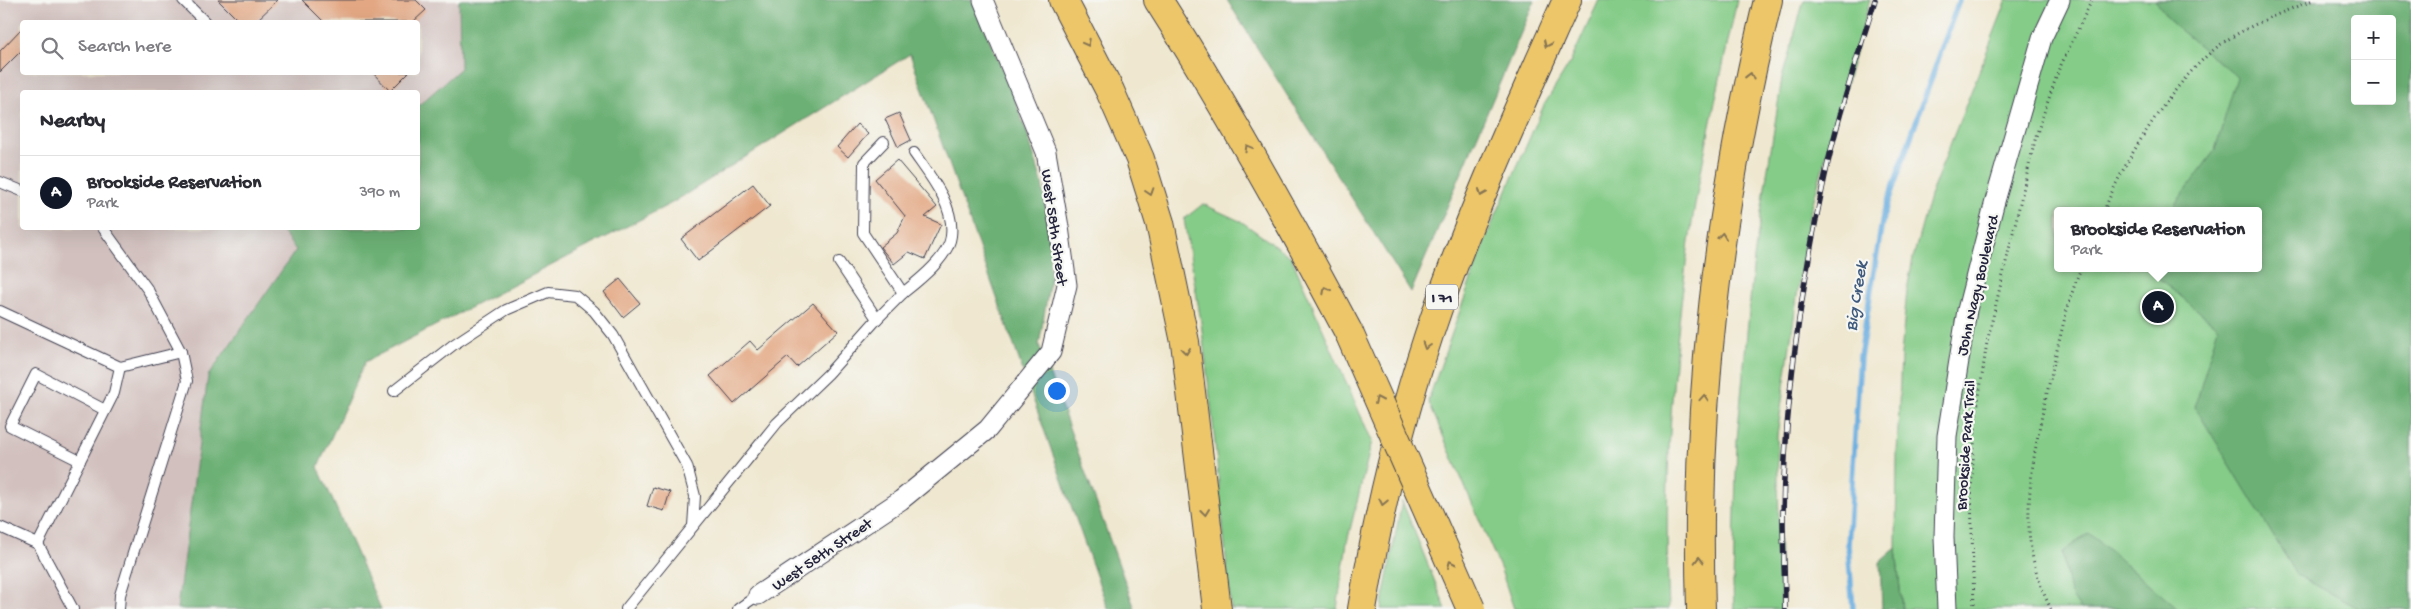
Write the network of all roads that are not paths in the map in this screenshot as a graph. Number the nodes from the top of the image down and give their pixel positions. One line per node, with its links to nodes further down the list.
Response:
1 (183, 0): 8 (lane)
2 (983, 0): 26 (street, West 58th Street)
3 (1063, 0): 31 (highway, one-way to 31)
4 (1158, 0): 33 (highway, one-way to 4, bridge)
5 (1567, 0): 32 (highway, I 71, one-way to 32)
6 (1768, 0): 34 (highway, one-way to 6)
7 (2060, 0): 35 (street, John Nagy Boulevard)
8 (203, 20)
9 (884, 142): 15 (lane)
10 (914, 153): 15 (lane)
11 (0, 182): 12 (lane)
12 (20, 190)
13 (104, 230): 18 (lane)
14 (839, 262): 17 (lane)
15 (903, 293): 17 (lane)
16 (0, 311): 19 (lane)
17 (877, 319): 23 (lane)
18 (181, 352): 19 (lane); 28 (lane)
19 (120, 366): 21 (lane)
20 (394, 391): 23 (lane)
21 (106, 410): 22 (lane); 22 (lane)
22 (80, 461): 25 (lane)
23 (693, 526): 29 (lane)
24 (0, 527): 25 (lane)
25 (38, 544): 27 (lane)
26 (758, 595): 30 (lane)
27 (73, 609)
28 (119, 609)
29 (626, 609)
30 (738, 609)
31 (1217, 609)
32 (1362, 609)
33 (1471, 609)
34 (1701, 609)
35 (1947, 609)

